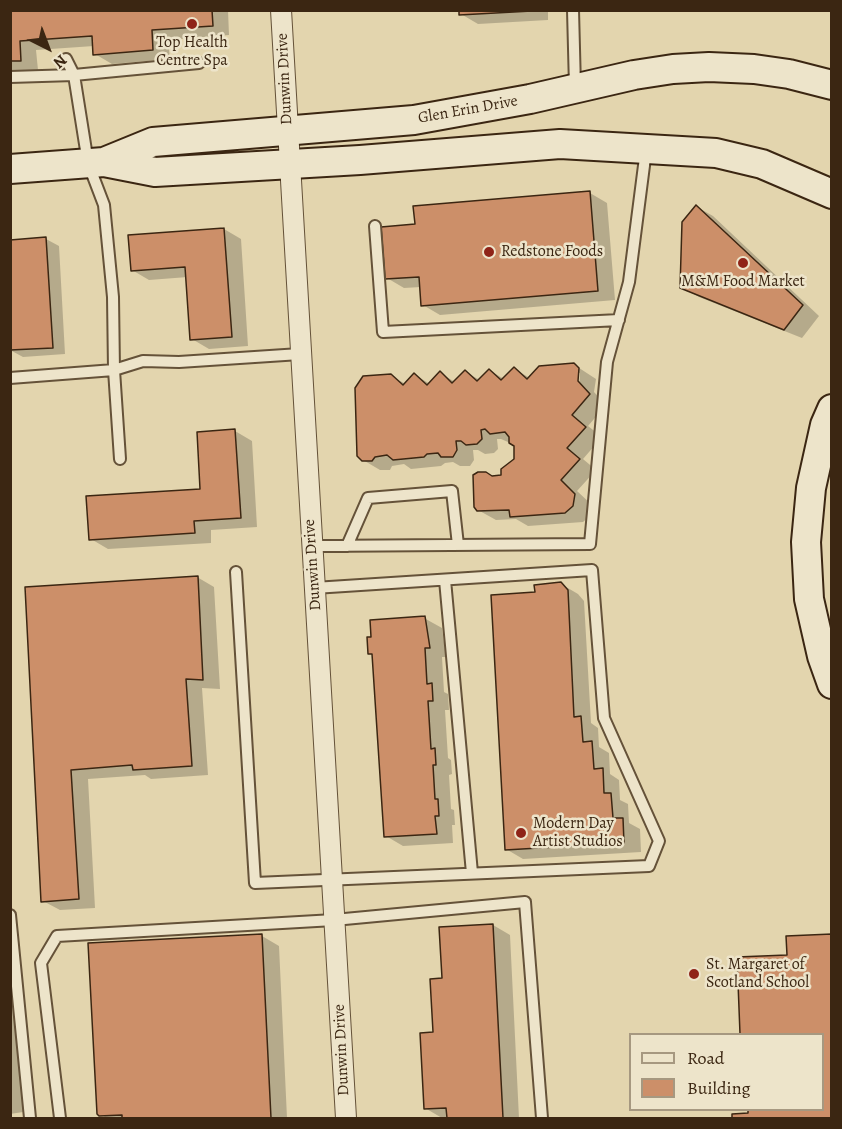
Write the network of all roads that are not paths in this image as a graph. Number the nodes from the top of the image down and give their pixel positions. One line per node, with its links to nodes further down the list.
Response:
1 (281, 10): 9 (street, Dunwin Drive)
2 (573, 10): 8 (lane)
3 (66, 59): 5 (lane)
4 (199, 63): 5 (lane)
5 (74, 75): 6 (lane); 11 (lane)
6 (10, 77)
7 (831, 85): 8 (street, Glen Erin Drive)
8 (575, 87): 9 (street, Glen Erin Drive)
9 (287, 130): 11 (street, Glen Erin Drive); 12 (street, Dunwin Drive)
10 (646, 148): 12 (street, Glen Erin Drive); 14 (street, Glen Erin Drive); 16 (lane)
11 (96, 162): 12 (street, Glen Erin Drive); 13 (street, Glen Erin Drive); 18 (lane)
12 (289, 164): 17 (street, Dunwin Drive)
13 (10, 169)
14 (831, 194)
15 (375, 226): 16 (lane)
16 (619, 321): 22 (lane)
17 (300, 354): 18 (lane); 23 (street, Dunwin Drive)
18 (114, 370): 19 (lane); 21 (lane)
19 (10, 378)
20 (831, 409): 28 (street)
21 (120, 459)
22 (458, 545): 24 (lane); 24 (lane)
23 (312, 546): 24 (lane); 27 (street, Dunwin Drive)
24 (346, 546)
25 (236, 572): 30 (lane)
26 (445, 580): 27 (lane); 29 (lane); 29 (lane)
27 (314, 588): 30 (street, Dunwin Drive)
28 (831, 684)
29 (472, 873): 30 (lane)
30 (332, 879): 32 (street, Dunwin Drive)
31 (10, 915): 33 (lane)
32 (334, 920): 34 (lane); 35 (street, Dunwin Drive); 36 (lane)
33 (30, 1119)
34 (60, 1119)
35 (346, 1119)
36 (542, 1119)

